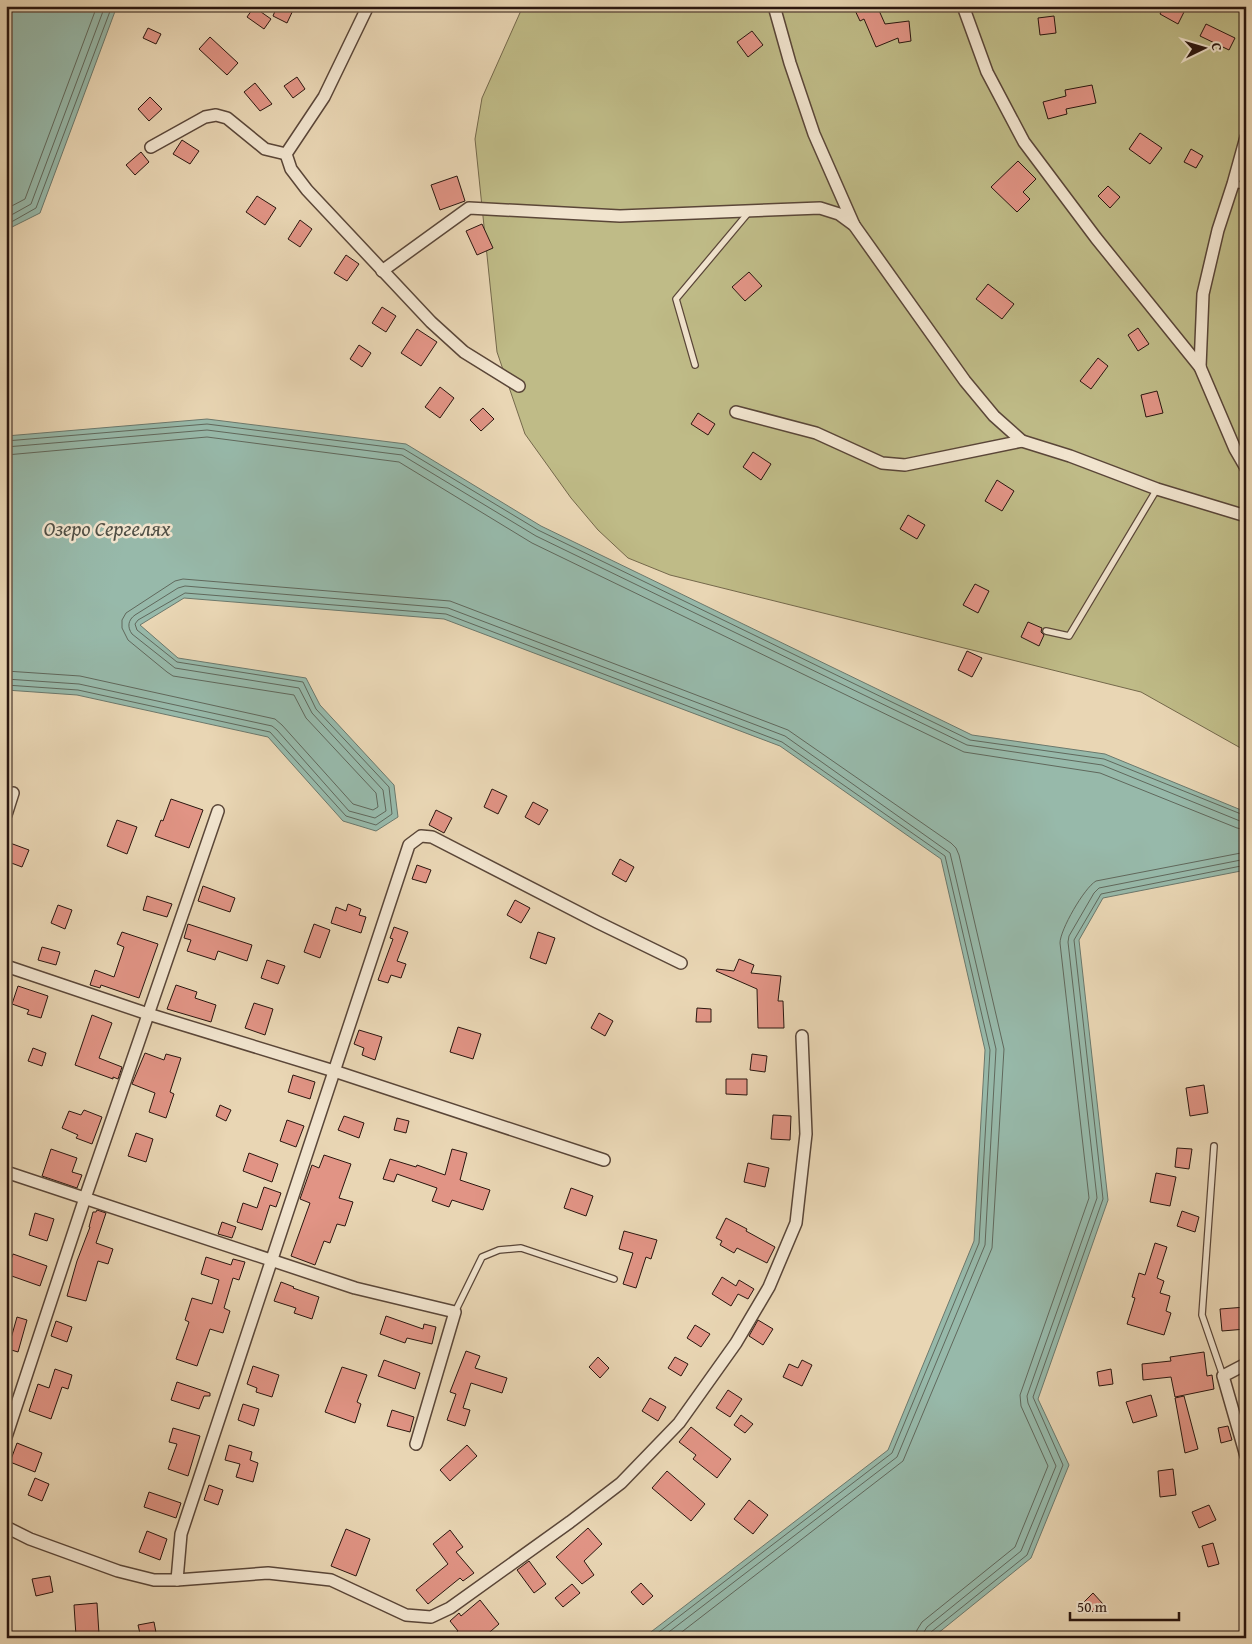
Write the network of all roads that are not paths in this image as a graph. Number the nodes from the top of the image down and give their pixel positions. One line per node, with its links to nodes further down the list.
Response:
1 (368, 6): 6 (street)
2 (774, 6): 10 (street)
3 (963, 6): 13 (street)
4 (1246, 137): 7 (street)
5 (151, 146): 6 (street)
6 (286, 154): 11 (street)
7 (1233, 184): 8 (lane); 13 (street)
8 (1246, 186)
9 (749, 212): 10 (street); 11 (street); 12 (lane)
10 (854, 225): 16 (street)
11 (382, 270): 14 (street)
12 (695, 365)
13 (1200, 367): 17 (street)
14 (519, 386)
15 (736, 412): 16 (street)
16 (1022, 441): 18 (street)
17 (1246, 468)
18 (1156, 489): 19 (street); 20 (lane)
19 (1246, 516)
20 (1046, 630)
21 (14, 793): 23 (street)
22 (218, 811): 26 (street)
23 (6, 815)
24 (681, 963): 28 (street)
25 (6, 966): 26 (street)
26 (148, 1014): 28 (street); 32 (street)
27 (802, 1036): 42 (street)
28 (334, 1071): 30 (street); 33 (street)
29 (1214, 1146): 37 (lane)
30 (604, 1160)
31 (6, 1172): 32 (street)
32 (85, 1198): 33 (street); 38 (street)
33 (272, 1260): 35 (street); 42 (street)
34 (614, 1279): 35 (lane)
35 (455, 1312): 39 (street)
36 (1246, 1364): 37 (street)
37 (1223, 1376): 40 (street)
38 (6, 1438)
39 (416, 1444)
40 (1246, 1456)
41 (6, 1527): 42 (street)
42 (178, 1580)

